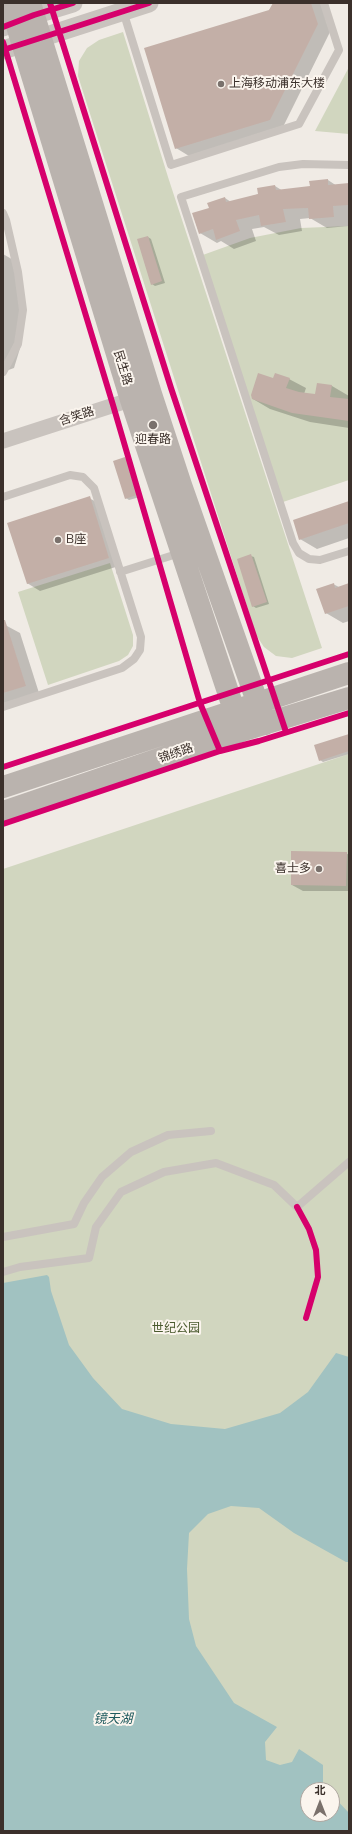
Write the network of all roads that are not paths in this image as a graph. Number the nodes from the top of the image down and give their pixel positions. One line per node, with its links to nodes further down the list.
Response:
1 (73, 3): 5 (street)
2 (149, 3): 4 (street)
3 (324, 3): 4 (lane)
4 (123, 11): 6 (street)
5 (19, 14): 6 (main road, 民生路)
6 (22, 43): 10 (main road, 民生路)
7 (349, 165): 13 (lane)
8 (3, 213): 9 (lane)
9 (3, 372)
10 (141, 397): 11 (street, 含笑路); 14 (main road, 民生路); 18 (main road, 民生路)
11 (3, 441)
12 (3, 497): 15 (lane)
13 (349, 550)
14 (182, 552): 15 (lane); 20 (main road, 民生路)
15 (120, 572): 19 (lane)
16 (349, 673): 18 (main road, 锦绣路)
17 (349, 698): 21 (main road, 锦绣路)
18 (259, 703): 20 (main road, 锦绣路); 21 (main road, 民生路)
19 (3, 707)
20 (234, 710): 22 (main road, 民生路); 23 (main road, 锦绣路)
21 (265, 724): 22 (main road, 锦绣路)
22 (241, 731): 24 (main road, 锦绣路)
23 (3, 787)
24 (3, 812)
25 (211, 1131): 27 (lane)
26 (349, 1162): 28 (lane)
27 (3, 1237)
28 (3, 1272)

